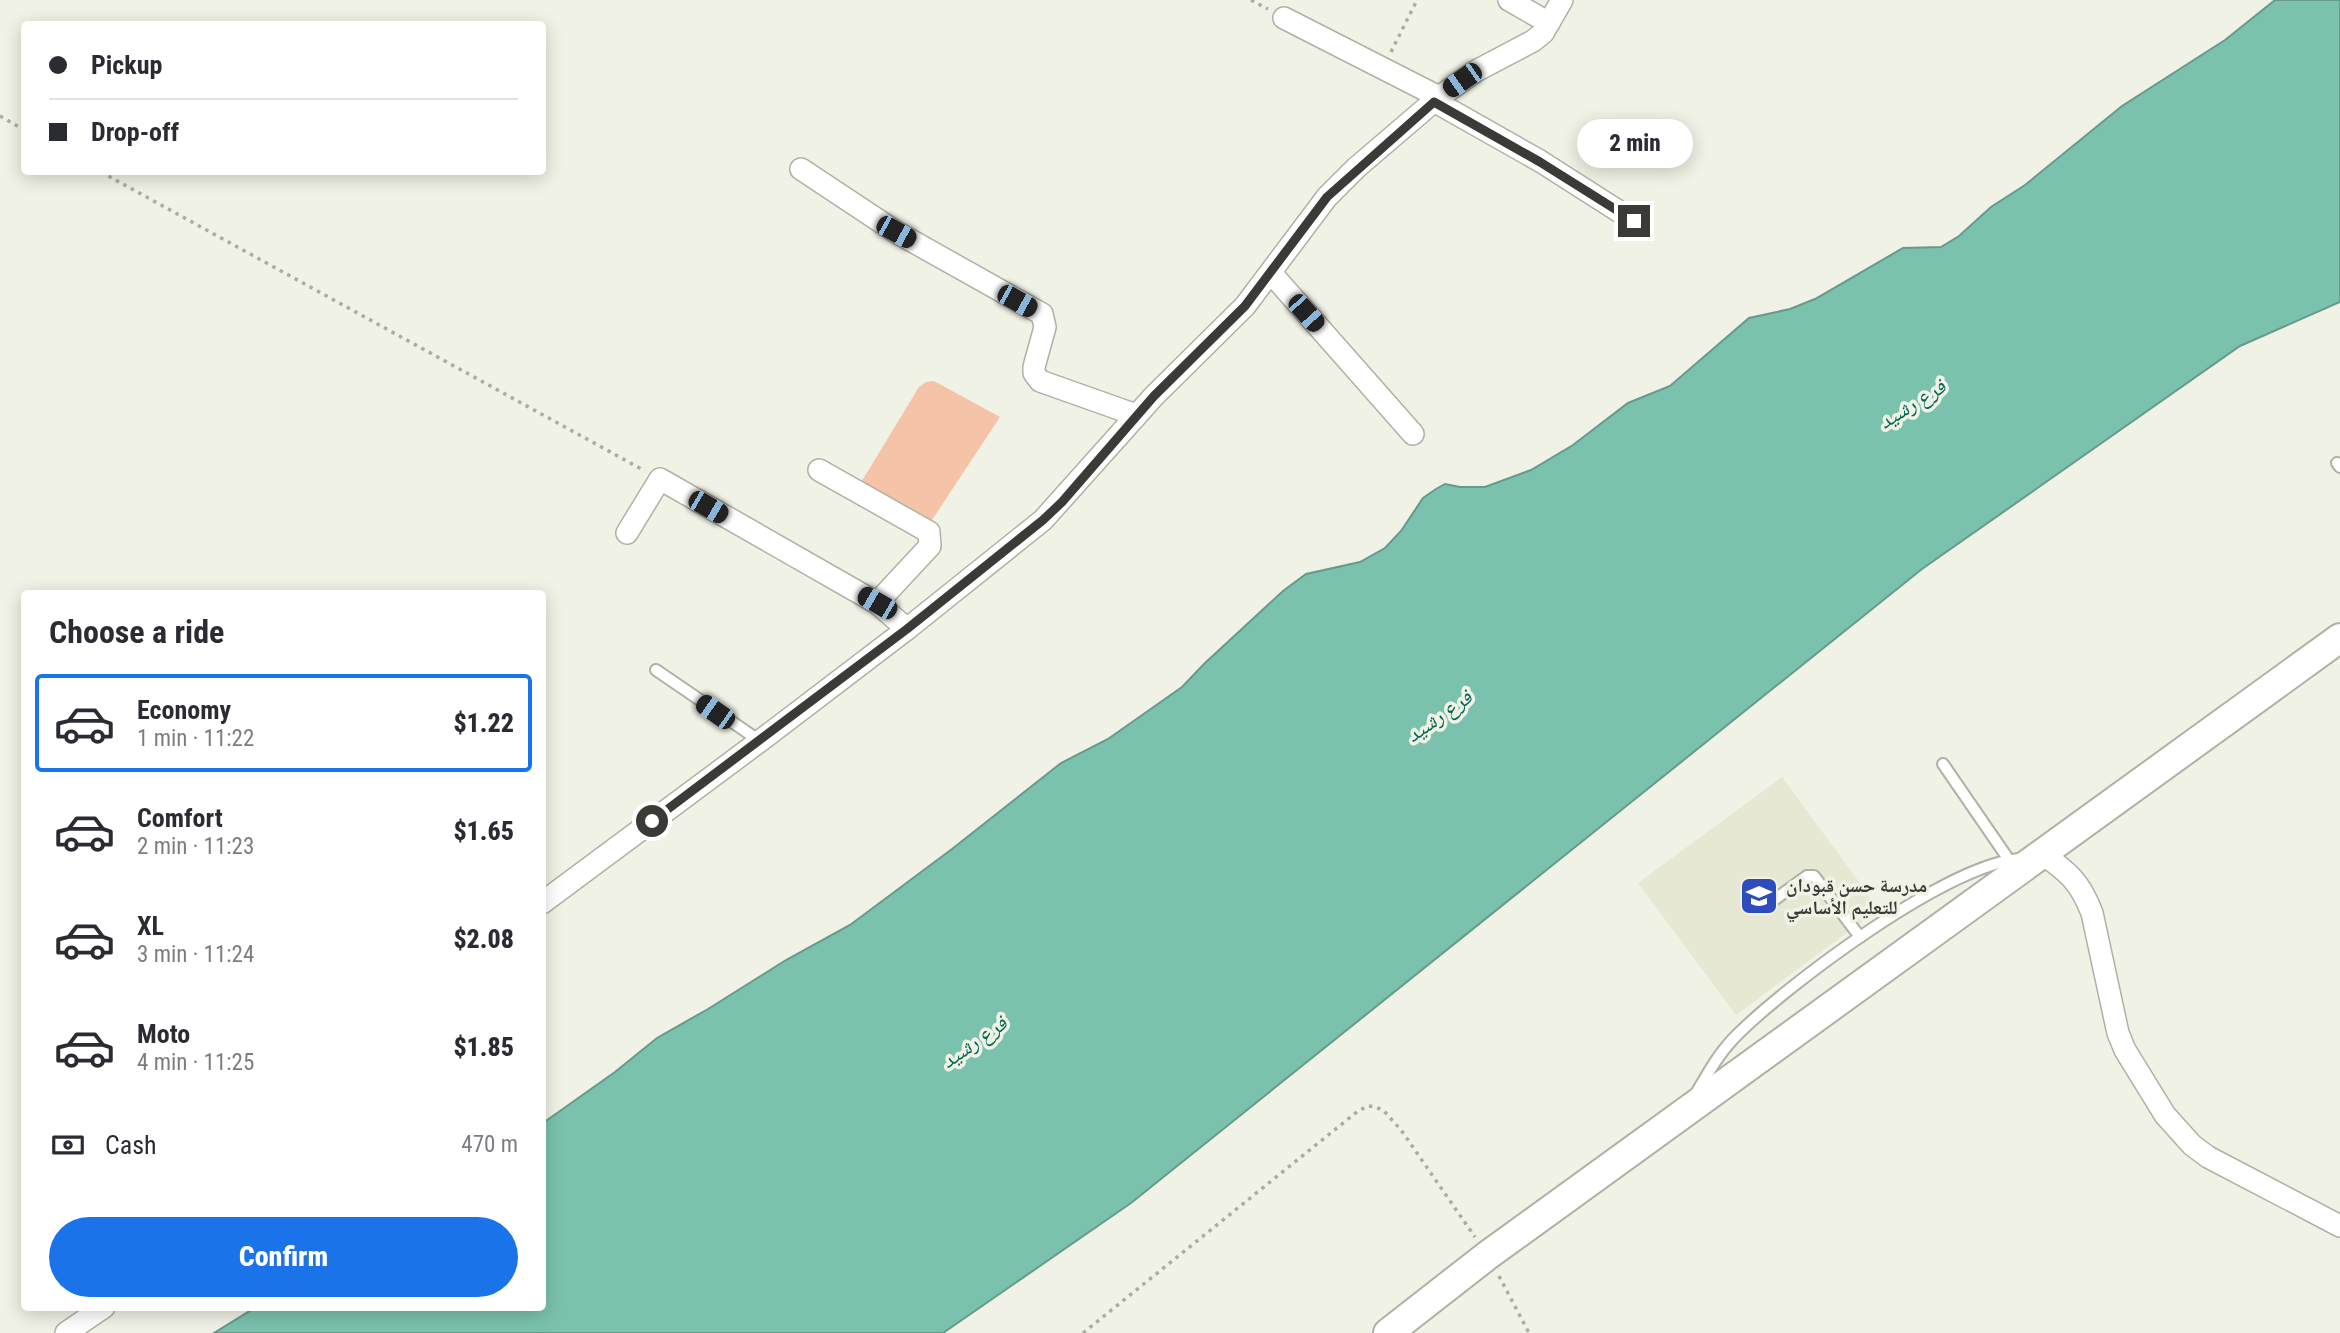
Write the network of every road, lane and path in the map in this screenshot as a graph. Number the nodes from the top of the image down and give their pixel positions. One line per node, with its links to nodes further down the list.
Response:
1 (1417, 0): 6 (path)
2 (1509, 0): 5 (street)
3 (1562, 0): 5 (street)
4 (1284, 18): 6 (street)
5 (1549, 23): 7 (street)
6 (1383, 69): 7 (street)
7 (1436, 99): 12 (street); 13 (street)
8 (0, 116): 9 (path)
9 (21, 128)
10 (801, 169): 14 (street)
11 (106, 175): 17 (path)
12 (1634, 221)
13 (1270, 273): 14 (street); 15 (street)
14 (1136, 415): 20 (street)
15 (1413, 434)
16 (819, 470): 19 (street)
17 (660, 479): 18 (street); 19 (street)
18 (627, 533)
19 (877, 603): 20 (street)
20 (907, 629): 23 (street)
21 (2340, 638): 25 (street)
22 (656, 670): 23 (lane)
23 (760, 741): 26 (street)
24 (1944, 764): 25 (lane)
25 (2028, 858): 28 (lane); 29 (street); 30 (street)
26 (546, 900)
27 (1774, 900): 28 (lane)
28 (1860, 937): 29 (lane)
29 (1687, 1111): 31 (street)
30 (2340, 1226)
31 (1488, 1255): 34 (path); 35 (street); 36 (path)
32 (98, 1311): 33 (street)
33 (66, 1333)
34 (1083, 1333)
35 (1388, 1333)
36 (1529, 1333)

